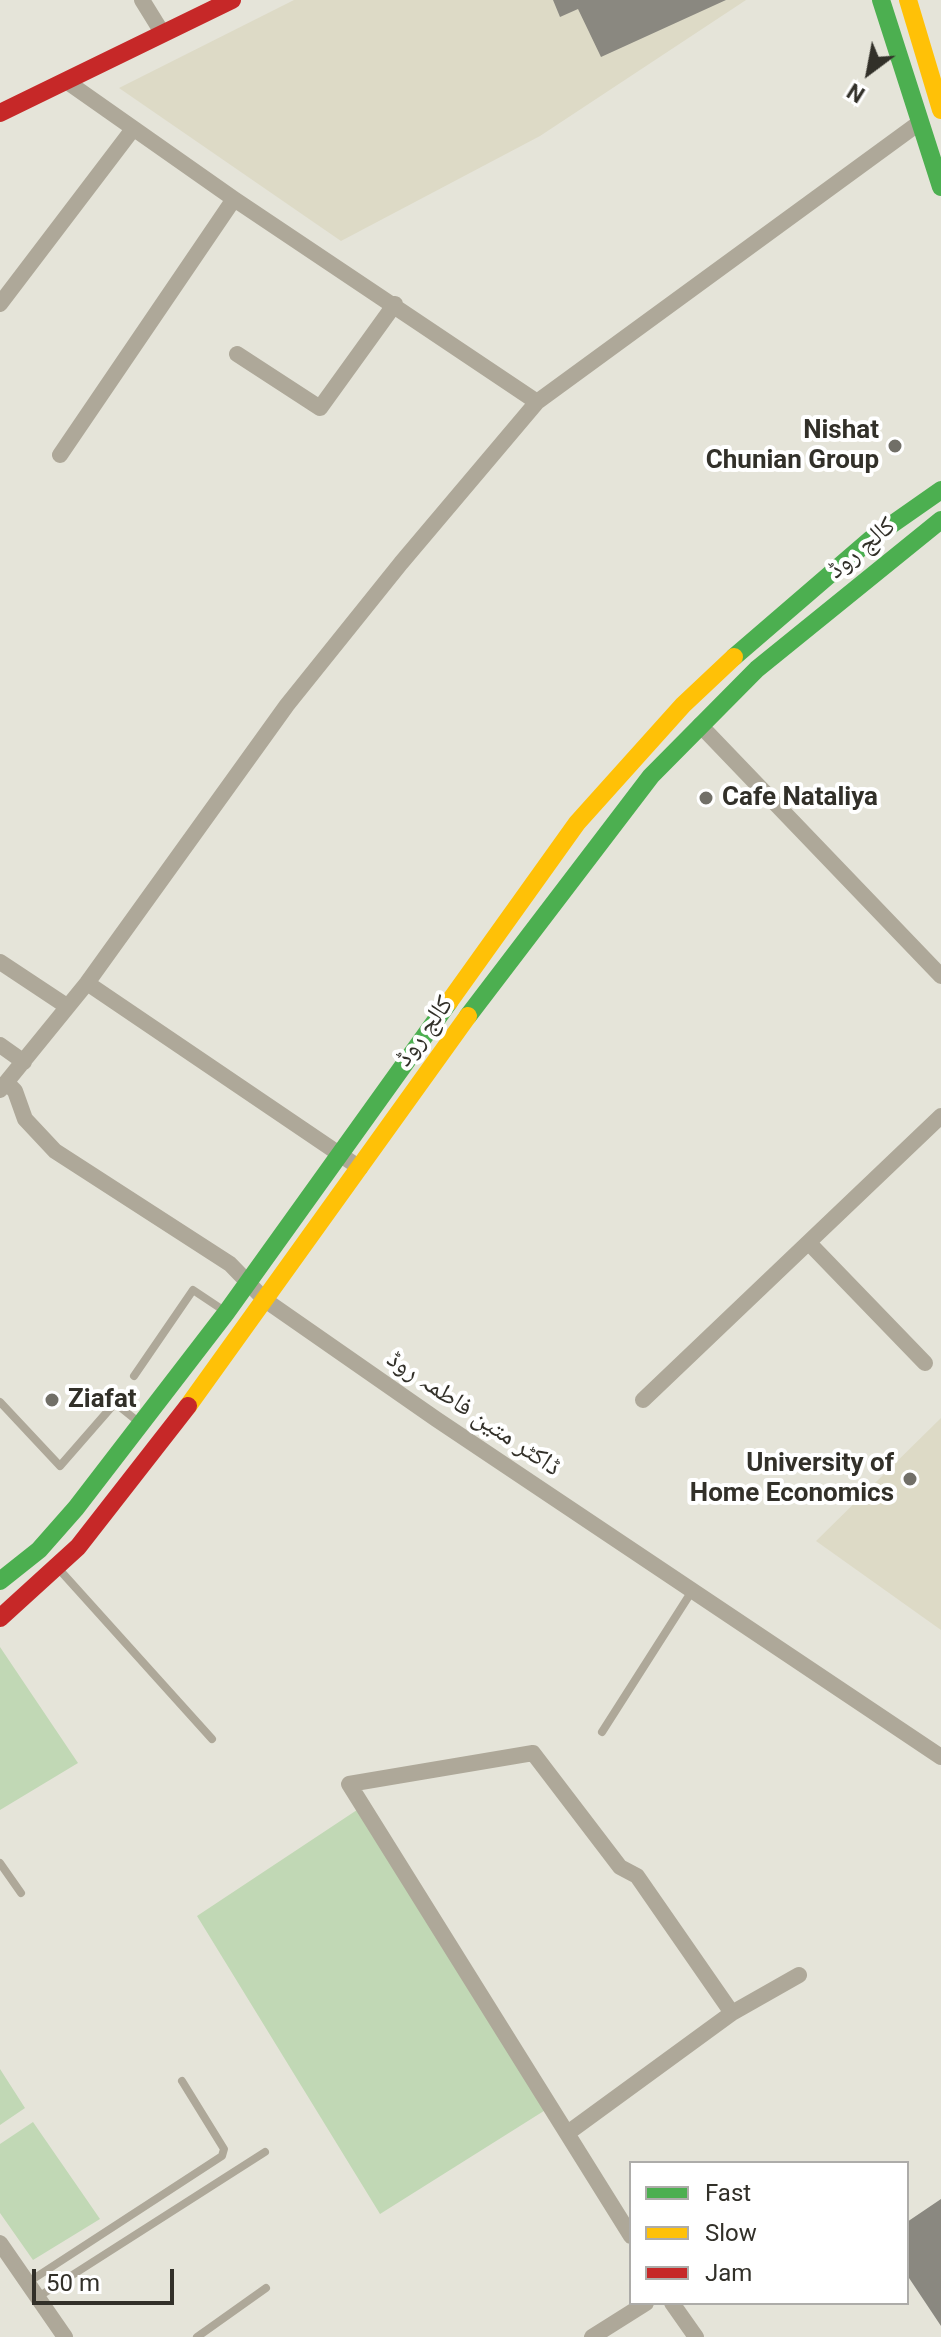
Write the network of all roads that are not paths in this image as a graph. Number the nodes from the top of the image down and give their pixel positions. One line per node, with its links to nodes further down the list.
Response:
1 (142, 0): 5 (street)
2 (232, 0): 5 (main road)
3 (881, 0): 9 (main road)
4 (908, 0): 7 (main road)
5 (163, 34): 6 (main road)
6 (66, 81): 8 (main road); 10 (street)
7 (941, 110)
8 (0, 113)
9 (919, 123): 11 (main road); 16 (street)
10 (133, 129): 12 (street); 13 (street)
11 (941, 187)
12 (234, 199): 14 (street); 17 (street)
13 (0, 304)
14 (395, 304): 15 (street); 16 (street)
15 (237, 354)
16 (537, 402): 23 (street)
17 (60, 455)
18 (941, 490): 29 (main road, کالج روڈ)
19 (941, 520): 20 (main road, کالج روڈ)
20 (700, 725): 22 (street); 30 (main road, کالج روڈ)
21 (0, 962): 24 (street)
22 (941, 976)
23 (87, 983): 24 (street); 29 (street)
24 (65, 1005): 26 (street)
25 (0, 1045): 26 (street)
26 (28, 1056): 27 (street)
27 (4, 1087): 32 (street, ڈاکٹر متین فاطمہ روڈ)
28 (941, 1116): 31 (street)
29 (340, 1154): 30 (street); 32 (main road, کالج روڈ)
30 (360, 1168): 33 (main road, کالج روڈ)
31 (809, 1243): 35 (street); 37 (street)
32 (248, 1283): 33 (street, ڈاکٹر متین فاطمہ روڈ); 34 (main road, کالج روڈ)
33 (265, 1300): 40 (main road, کالج روڈ); 42 (street, ڈاکٹر متین فاطمہ روڈ)
34 (226, 1313): 36 (lane); 39 (main road, کالج روڈ)
35 (925, 1363)
36 (134, 1376)
37 (643, 1400)
38 (0, 1402): 39 (lane)
39 (141, 1424): 41 (main road, کالج روڈ)
40 (57, 1567): 43 (main road, کالج روڈ); 45 (lane)
41 (0, 1581)
42 (692, 1590): 44 (lane); 46 (street, ڈاکٹر متین فاطمہ روڈ)
43 (0, 1618)
44 (602, 1732)
45 (212, 1739)
46 (941, 1757)
47 (0, 1863): 48 (lane)
48 (21, 1893)
49 (799, 1975): 50 (street)
50 (732, 2013): 52 (street); 52 (street)
51 (182, 2081): 56 (lane)
52 (569, 2132): 54 (street)
53 (265, 2152): 58 (lane)
54 (629, 2233)
55 (0, 2243): 56 (street)
56 (26, 2283): 58 (street)
57 (266, 2288): 62 (lane)
58 (37, 2297): 61 (street)
59 (643, 2305): 63 (street)
60 (673, 2305): 64 (street)
61 (65, 2337)
62 (197, 2337)
63 (592, 2337)
64 (696, 2337)

